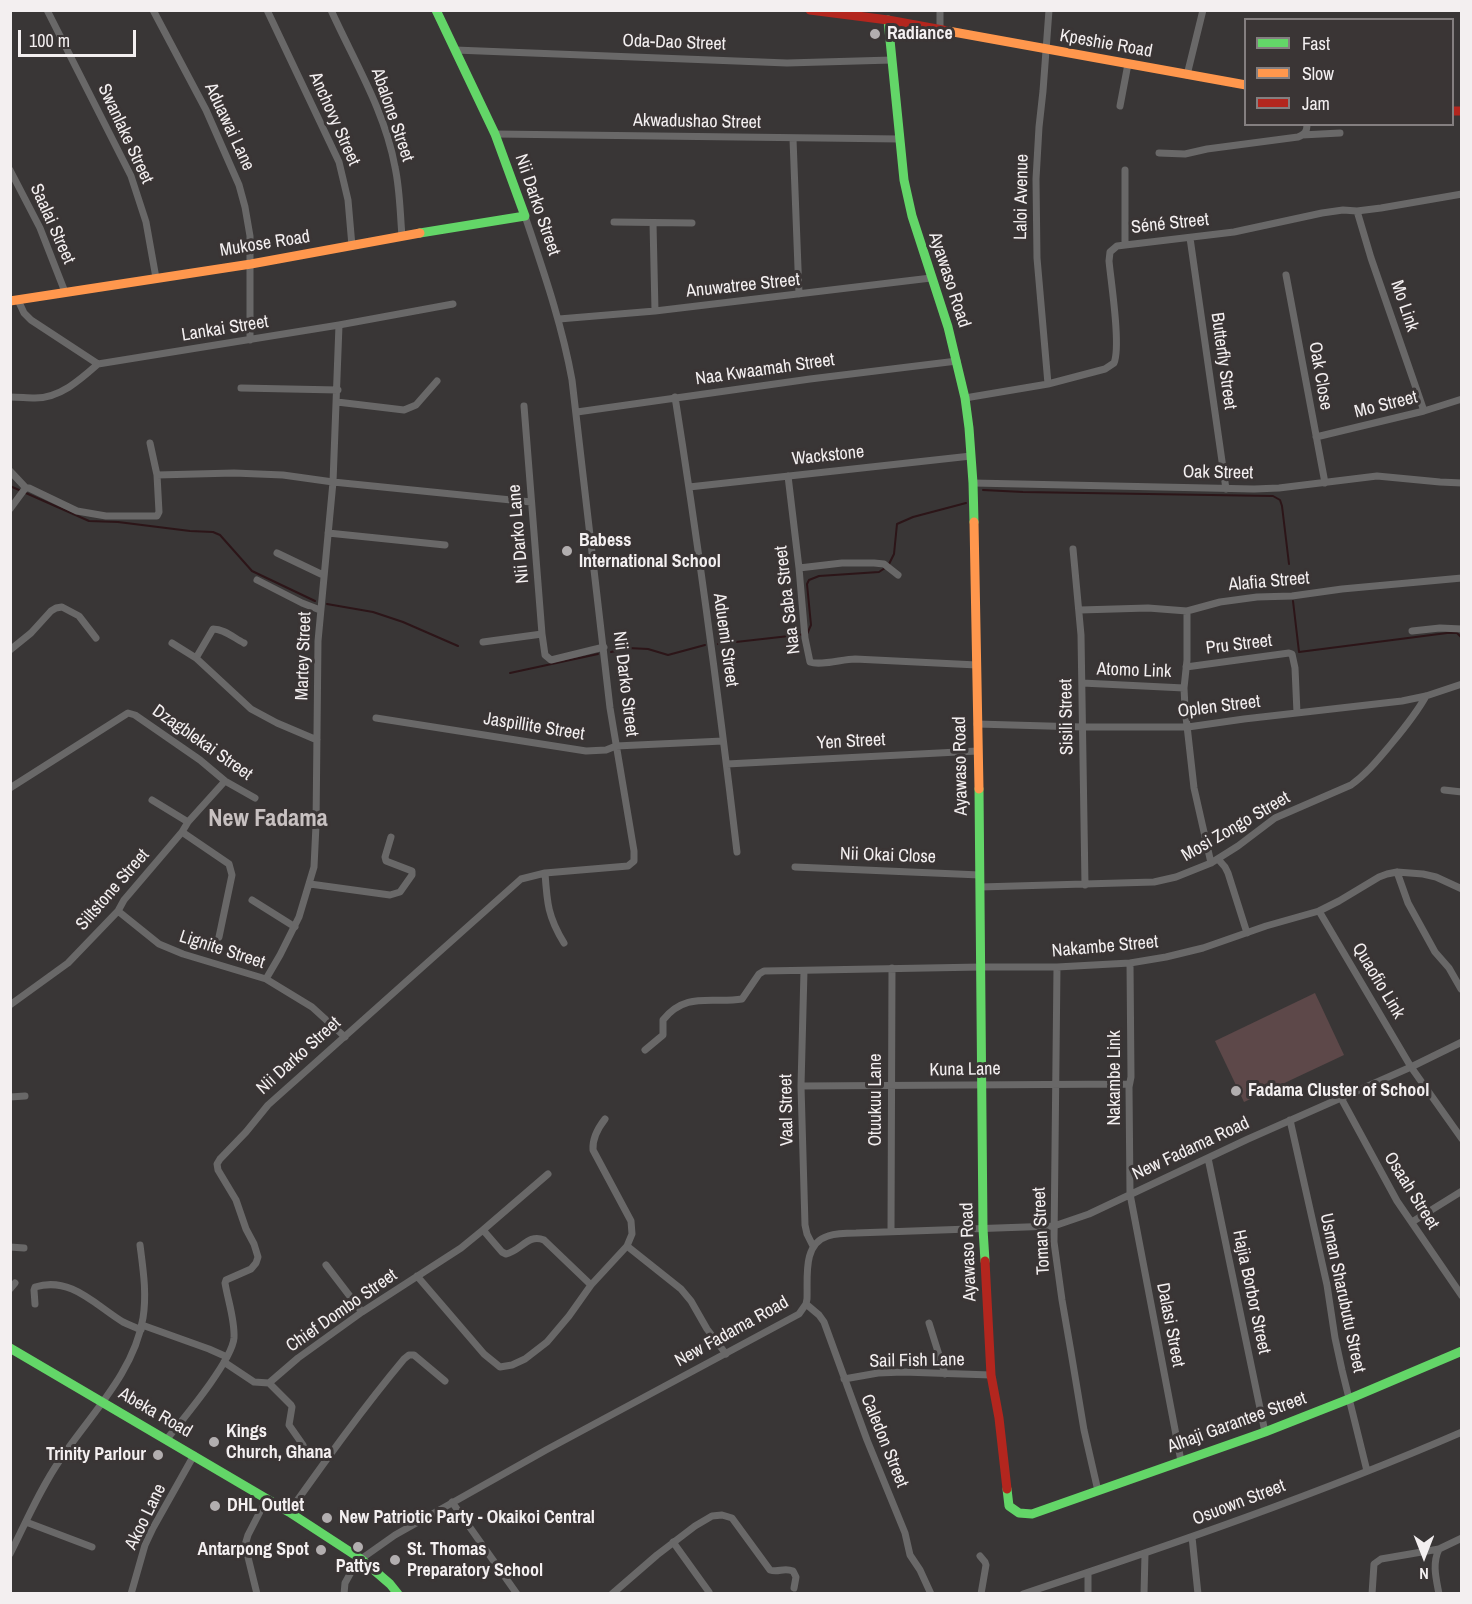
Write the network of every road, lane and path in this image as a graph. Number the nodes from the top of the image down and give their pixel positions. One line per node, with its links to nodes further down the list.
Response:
1 (47, 10): 40 (street, Swanlake Street)
2 (153, 10): 38 (street, Aduawai Lane)
3 (267, 10): 37 (street, Anchovy Street)
4 (331, 10): 34 (street, Abalone Street)
5 (436, 10): 13 (street, Nii Darko Street)
6 (810, 10): 10 (street, Kpeshie Road)
7 (940, 10): 11 (street)
8 (1049, 10): 12 (street, Laloi Avenue)
9 (1203, 10): 16 (street)
10 (888, 20): 11 (street, Kpeshie Road); 14 (street, Ayawaso Road)
11 (940, 30): 12 (street, Kpeshie Road)
12 (1046, 49): 15 (street, Kpeshie Road); 53 (street, Laloi Avenue)
13 (455, 50): 14 (street, Oda-Dao Street); 21 (street, Nii Darko Street)
14 (892, 60): 24 (street, Ayawaso Road)
15 (1128, 64): 16 (street, Kpeshie Road); 18 (street)
16 (1186, 75): 17 (street, Kpeshie Road)
17 (1244, 86)
18 (1120, 106)
19 (1308, 126): 22 (street)
20 (1340, 133): 22 (street)
21 (495, 134): 23 (street, Akwadushao Street); 30 (street, Nii Darko Street)
22 (1302, 135): 25 (street)
23 (793, 139): 24 (street, Akwadushao Street); 43 (street)
24 (900, 140): 41 (street, Ayawaso Road)
25 (1159, 153)
26 (10, 170): 42 (street, Saalai Street)
27 (1125, 170): 36 (street)
28 (1461, 194): 29 (street, Séné Street)
29 (1357, 211): 35 (street, Séné Street); 62 (street, Mo Link)
30 (525, 216): 34 (street, Mukose Road); 47 (street, Nii Darko Street)
31 (614, 222): 32 (street)
32 (653, 223): 33 (street); 46 (street)
33 (692, 223)
34 (402, 236): 37 (street, Mukose Road)
35 (1190, 238): 36 (street, Séné Street); 76 (street, Butterfly Street)
36 (1125, 244): 53 (street, Séné Street)
37 (352, 246): 38 (street, Mukose Road)
38 (251, 264): 40 (street, Mukose Road); 49 (street, Aduawai Lane)
39 (1286, 275): 64 (street, Oak Close)
40 (156, 278): 42 (street, Mukose Road)
41 (931, 278): 43 (street, Anuwatree Street); 50 (street, Ayawaso Road)
42 (65, 292): 44 (street, Mukose Road)
43 (799, 294): 46 (street, Anuwatree Street)
44 (14, 300): 51 (street)
45 (453, 304): 48 (street, Lankai Street)
46 (655, 311): 47 (street, Anuwatree Street)
47 (559, 319): 63 (street, Nii Darko Street)
48 (339, 325): 49 (street, Lankai Street); 55 (street, Martey Street)
49 (250, 340): 51 (street, Lankai Street)
50 (957, 360): 57 (street, Naa Kwaamah Street); 58 (street, Ayawaso Road)
51 (98, 364): 56 (street)
52 (438, 381): 60 (street)
53 (1048, 384): 58 (street, Séné Street)
54 (240, 388): 55 (street)
55 (338, 390): 60 (street, Martey Street)
56 (10, 397)
57 (675, 397): 63 (street, Naa Kwaamah Street); 74 (street, Aduemi Street)
58 (965, 398): 66 (street, Ayawaso Road)
59 (1461, 399): 62 (street, Mo Street)
60 (337, 402): 70 (street, Martey Street)
61 (524, 406): 77 (street, Nii Darko Lane)
62 (1424, 411): 64 (street, Mo Street)
63 (577, 412): 98 (street, Nii Darko Street)
64 (1316, 437): 72 (street, Oak Close)
65 (150, 443): 68 (street)
66 (971, 456): 69 (street, Wackstone); 71 (street, Ayawaso Road)
67 (10, 471): 75 (street)
68 (157, 475): 70 (street); 75 (street)
69 (788, 476): 74 (street, Wackstone); 83 (street, Naa Saba Street)
70 (333, 482): 77 (street); 79 (street, Martey Street)
71 (973, 483): 76 (street, Oak Street); 101 (street, Ayawaso Road)
72 (1325, 483): 73 (street, Oak Street); 76 (street, Oak Street)
73 (1461, 483)
74 (689, 487): 113 (street, Aduemi Street)
75 (25, 489): 78 (street)
76 (1226, 489)
77 (531, 502): 93 (street, Nii Darko Lane)
78 (10, 509)
79 (328, 533): 80 (street); 84 (street, Martey Street)
80 (445, 545)
81 (1073, 549): 89 (street, Sisili Street)
82 (277, 553): 84 (street)
83 (799, 567): 85 (street); 101 (street, Naa Saba Street)
84 (323, 575): 88 (street, Martey Street)
85 (898, 575)
86 (1461, 578): 90 (street, Alafia Street)
87 (257, 580): 88 (street)
88 (320, 610): 112 (street, Martey Street)
89 (1080, 610): 90 (street, Alafia Street); 103 (street, Sisili Street)
90 (1187, 611): 102 (street)
91 (1461, 628): 92 (street)
92 (1412, 631)
93 (542, 634): 95 (street); 98 (street, Nii Darko Lane)
94 (96, 638): 99 (street)
95 (483, 642)
96 (172, 643): 100 (street)
97 (244, 643): 100 (street)
98 (604, 649): 114 (street, Nii Darko Street)
99 (10, 651)
100 (196, 658): 112 (street)
101 (977, 665): 109 (street, Ayawaso Road)
102 (1186, 667): 105 (street); 107 (street, Pru Street)
103 (1082, 684): 105 (street, Atomo Link); 110 (street, Sisili Street)
104 (1461, 684): 106 (street, Oplen Street)
105 (1184, 688): 111 (street)
106 (1425, 696): 107 (street, Oplen Street); 127 (street, Mosi Zongo Street)
107 (1297, 713): 111 (street, Oplen Street)
108 (376, 718): 114 (street, Jaspillite Street)
109 (977, 724): 110 (street, Oplen Street); 115 (street, Ayawaso Road)
110 (1082, 727): 111 (street, Oplen Street); 133 (street, Sisili Street)
111 (1188, 727): 127 (street)
112 (316, 740): 132 (street, Martey Street)
113 (723, 741): 114 (street, Jaspillite Street); 116 (street, Aduemi Street)
114 (616, 746): 130 (street, Nii Darko Street)
115 (977, 752): 116 (street, Yen Street); 131 (street, Ayawaso Road)
116 (727, 764): 126 (street, Aduemi Street)
117 (225, 782): 118 (street, Dzagblekai Street); 121 (street, Dzagblekai Street); 123 (street, Siltstone Street)
118 (10, 788)
119 (1444, 790): 120 (street)
120 (1461, 792)
121 (255, 798)
122 (152, 800): 123 (street)
123 (188, 822): 124 (street, Siltstone Street)
124 (182, 832): 137 (street, Siltstone Street); 141 (street)
125 (391, 837): 132 (street)
126 (738, 852)
127 (1214, 861): 133 (street, Mosi Zongo Street); 140 (street)
128 (795, 867): 131 (street, Nii Okai Close)
129 (1397, 872): 135 (street, Nakambe Street); 138 (street, Nakambe Street); 149 (street)
130 (545, 873): 142 (street); 151 (street, Nii Darko Street)
131 (980, 875): 134 (street, Ayawaso Road)
132 (310, 884): 139 (street, Martey Street)
133 (1084, 885): 134 (street, Mosi Zongo Street)
134 (980, 886): 144 (street, Ayawaso Road)
135 (1461, 889)
136 (252, 900): 139 (street)
137 (118, 911): 148 (street, Lignite Street); 150 (street, Siltstone Street)
138 (1319, 911): 140 (street, Nakambe Street); 154 (street, Quaofio Link)
139 (295, 927): 148 (street, Martey Street)
140 (1247, 933): 143 (street, Nakambe Street)
141 (219, 937)
142 (564, 943)
143 (1130, 963): 145 (street, Nakambe Street); 156 (street, Nakambe Link)
144 (981, 967): 145 (street, Nakambe Street); 146 (street, Nakambe Street); 157 (street, Ayawaso Road)
145 (1057, 967): 155 (street, Toman Street)
146 (892, 968): 147 (street, Nakambe Street); 159 (street, Otuukuu Lane)
147 (804, 971): 153 (street, Nakambe Street); 158 (street, Vaal Street)
148 (266, 979): 151 (street, Lignite Street)
149 (1461, 989)
150 (10, 1005)
151 (345, 1037): 192 (street, Nii Darko Street)
152 (1461, 1042): 154 (street, New Fadama Road)
153 (645, 1050)
154 (1411, 1067): 162 (street, New Fadama Road); 165 (street, Quaofio Link)
155 (1056, 1084): 156 (street, Kuna Lane); 157 (street, Kuna Lane); 171 (street, Toman Street)
156 (1130, 1084): 169 (street, Nakambe Link)
157 (982, 1085): 159 (street, Kuna Lane); 172 (street, Ayawaso Road)
158 (801, 1086): 159 (street, Kuna Lane); 177 (street, Vaal Street)
159 (892, 1086): 174 (street, Otuukuu Lane)
160 (25, 1096): 161 (street)
161 (10, 1097)
162 (1341, 1098): 164 (street, New Fadama Road); 170 (street, Osaah Street)
163 (605, 1119): 176 (street)
164 (1290, 1120): 166 (street, New Fadama Road); 198 (street, Usman Sharubutu Street)
165 (1461, 1139)
166 (1208, 1158): 169 (street, New Fadama Road); 200 (street, Hajia Borbor Street)
167 (548, 1174): 173 (street, Chief Dombo Street)
168 (1461, 1191): 170 (street)
169 (1130, 1194): 171 (street, New Fadama Road); 205 (street, Dalasi Street)
170 (1412, 1222): 183 (street, Osaah Street)
171 (1054, 1226): 172 (street, New Fadama Road); 207 (street, Toman Street)
172 (983, 1229): 174 (street, New Fadama Road); 194 (street, Ayawaso Road)
173 (483, 1230): 181 (street, Chief Dombo Street); 182 (street)
174 (891, 1231): 177 (street, New Fadama Road)
175 (140, 1245): 188 (street)
176 (627, 1246): 182 (street); 191 (street)
177 (813, 1246): 185 (street, New Fadama Road)
178 (10, 1247): 179 (street)
179 (24, 1248)
180 (326, 1265): 186 (street)
181 (417, 1276): 182 (street); 186 (street, Chief Dombo Street)
182 (591, 1285)
183 (1461, 1296)
184 (35, 1304): 188 (street)
185 (806, 1304): 191 (street, New Fadama Road); 195 (street, Caledon Street)
186 (362, 1312): 197 (street, Chief Dombo Street)
187 (929, 1323): 193 (street)
188 (141, 1327): 192 (street); 199 (street)
189 (10, 1348): 199 (street, Abeka Road)
190 (1461, 1352): 198 (street, Alhaji Garantee Street)
191 (726, 1354): 209 (street, New Fadama Road)
192 (226, 1359): 197 (street); 202 (street)
193 (945, 1374): 194 (street, Sail Fish Lane); 195 (street, Sail Fish Lane)
194 (991, 1376): 211 (street, Ayawaso Road)
195 (844, 1379): 231 (street, Caledon Street)
196 (445, 1381): 210 (street)
197 (269, 1383): 203 (street)
198 (1349, 1399): 200 (street, Alhaji Garantee Street); 206 (street, Usman Sharubutu Street)
199 (102, 1402): 202 (street, Abeka Road); 212 (street)
200 (1265, 1432): 205 (street, Alhaji Garantee Street)
201 (1461, 1432): 206 (street, Osuown Street)
202 (167, 1439): 204 (street, Abeka Road)
203 (303, 1445)
204 (194, 1455): 208 (street, Abeka Road); 225 (street, Akoo Lane)
205 (1181, 1461): 207 (street, Alhaji Garantee Street)
206 (1367, 1471): 213 (street, Osuown Street)
207 (1098, 1491): 211 (street, Alhaji Garantee Street)
208 (267, 1498): 210 (street, Abeka Road); 226 (street)
209 (452, 1502): 221 (street, New Fadama Road); 229 (street)
210 (289, 1512): 221 (street, Abeka Road)
211 (1020, 1514)
212 (26, 1522): 216 (street); 218 (street)
213 (1192, 1537): 219 (street, Osuown Street); 236 (street)
214 (1461, 1538): 217 (street)
215 (673, 1542): 223 (street); 224 (street); 230 (street)
216 (92, 1547)
217 (1439, 1549): 237 (street); 238 (street)
218 (10, 1554)
219 (1145, 1554): 222 (street, Osuown Street); 235 (street)
220 (980, 1556): 232 (street)
221 (361, 1559): 227 (street); 228 (street, Abeka Road)
222 (1088, 1573): 233 (street, Osuown Street); 234 (street)
223 (794, 1588)
224 (708, 1592)
225 (131, 1593)
226 (257, 1593)
227 (344, 1593)
228 (398, 1593)
229 (517, 1593)
230 (612, 1593)
231 (931, 1593)
232 (981, 1593)
233 (1023, 1593)
234 (1088, 1593)
235 (1144, 1593)
236 (1198, 1593)
237 (1371, 1593)
238 (1439, 1593)

